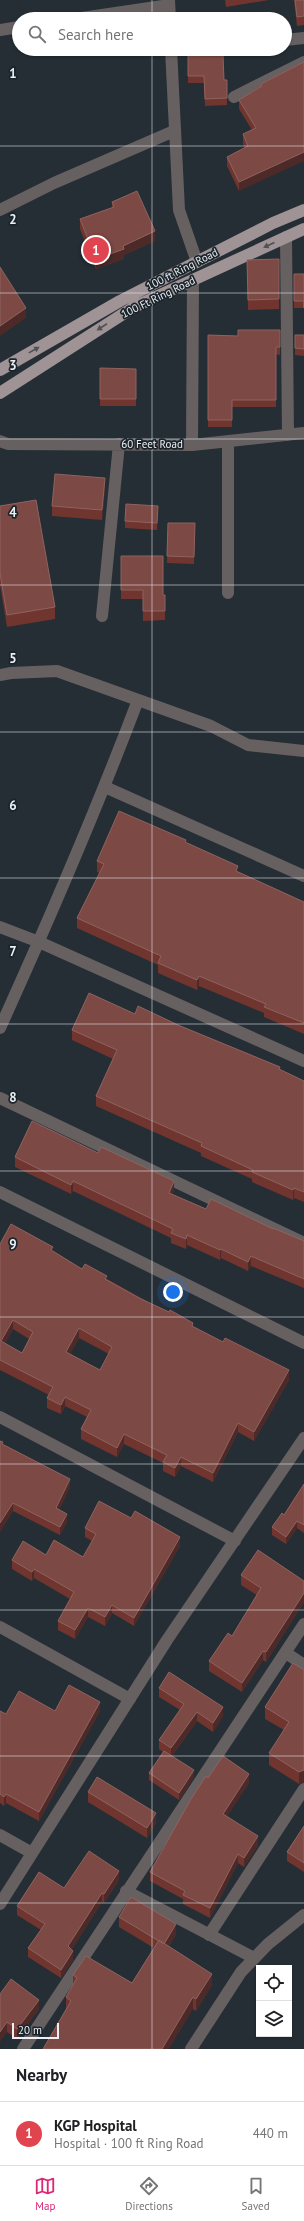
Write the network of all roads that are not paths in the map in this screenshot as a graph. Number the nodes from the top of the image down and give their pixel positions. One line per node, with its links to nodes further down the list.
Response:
1 (169, 2): 2 (street); 3 (street)
2 (114, 12)
3 (170, 12)
4 (12, 28): 5 (street)
5 (0, 30)
6 (304, 38): 7 (street)
7 (292, 39)
8 (171, 56): 11 (street)
9 (304, 62): 10 (street)
10 (234, 97)
11 (174, 131): 12 (street); 16 (street)
12 (0, 210)
13 (304, 210): 16 (main road, 100 ft Ring Road)
14 (304, 229): 15 (main road, 100 Ft Ring Road)
15 (286, 237): 17 (main road, 100 Ft Ring Road, one-way to 17); 21 (street)
16 (197, 262): 18 (main road, 100 ft Ring Road, one-way to 16)
17 (193, 280): 19 (main road, 100 Ft Ring Road, one-way to 19); 25 (street)
18 (0, 370)
19 (0, 393)
20 (304, 433): 21 (street, 60 Feet Road)
21 (288, 435): 23 (street, 60 Feet Road)
22 (0, 440): 24 (street, 60 Feet Road)
23 (228, 441): 25 (street, 60 Feet Road); 26 (street)
24 (119, 444): 25 (street, 60 Feet Road); 27 (street)
25 (192, 445)
26 (228, 592)
27 (102, 616)
28 (0, 675): 29 (street)
29 (138, 700): 30 (street); 31 (street)
30 (304, 751)
31 (105, 787): 32 (street); 34 (street)
32 (304, 876)
33 (0, 926): 34 (street)
34 (39, 942): 35 (street); 36 (street)
35 (0, 1028)
36 (304, 1061)
37 (0, 1098): 39 (street)
38 (0, 1192): 40 (street)
39 (304, 1243)
40 (304, 1343)
41 (0, 1417): 43 (street)
42 (304, 1438): 43 (street)
43 (235, 1540): 48 (street)
44 (304, 1624): 46 (street)
45 (0, 1628): 48 (street)
46 (286, 1653): 47 (street); 52 (street)
47 (304, 1666)
48 (130, 1699): 51 (street)
49 (304, 1789): 55 (street)
50 (0, 1835): 51 (street)
51 (32, 1853): 53 (street)
52 (126, 1891): 55 (street); 57 (street)
53 (0, 1904)
54 (304, 1915): 56 (street)
55 (209, 1934): 56 (street)
56 (254, 1958): 58 (street)
57 (24, 2049)
58 (191, 2049)

